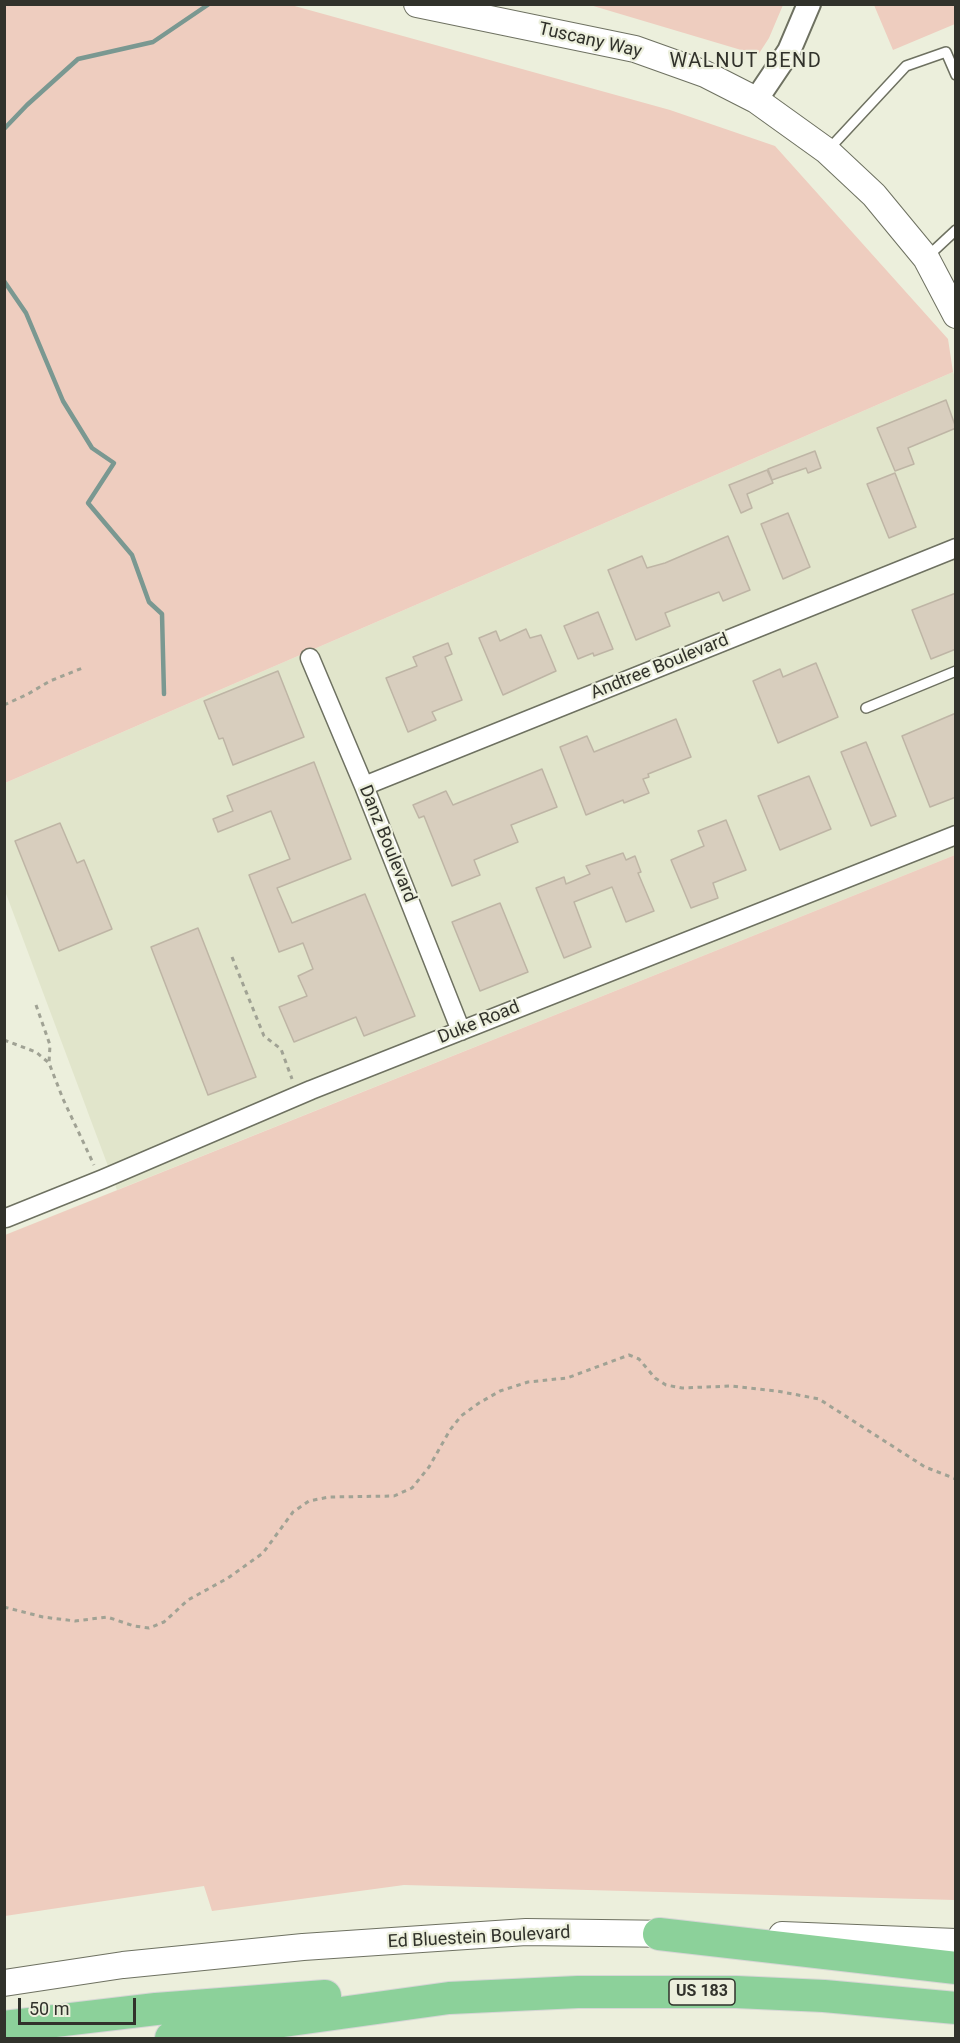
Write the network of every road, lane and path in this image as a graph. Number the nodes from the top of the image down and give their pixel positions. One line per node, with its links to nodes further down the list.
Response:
1 (417, 4): 5 (main road, Tuscany Way)
2 (809, 4): 5 (street)
3 (951, 50): 4 (lane); 6 (lane)
4 (956, 75)
5 (756, 100): 6 (main road, Tuscany Way)
6 (827, 151): 8 (main road, Tuscany Way)
7 (956, 230): 8 (lane)
8 (926, 258): 9 (main road, Tuscany Way)
9 (956, 315)
10 (956, 548): 16 (street, Andtree Boulevard)
11 (310, 658): 16 (street, Danz Boulevard)
12 (86, 667): 14 (path)
13 (956, 671): 15 (lane)
14 (4, 705)
15 (866, 708)
16 (364, 786): 20 (street, Danz Boulevard)
17 (956, 835): 20 (street, Duke Road)
18 (231, 957): 23 (path)
19 (36, 1005): 22 (path)
20 (461, 1030): 23 (street, Duke Road)
21 (4, 1040): 22 (path)
22 (49, 1063): 24 (path)
23 (298, 1095): 24 (street, Duke Road)
24 (103, 1179): 25 (street, Duke Road)
25 (6, 1218)
26 (956, 1479): 27 (path)
27 (4, 1607)
28 (658, 1934): 29 (main road, Ed Bluestein Boulevard); 30 (highway); 31 (main road, Ed Bluestein Boulevard)
29 (956, 1942)
30 (956, 1968)
31 (4, 1983)
32 (449, 1998): 33 (highway, US 183); 34 (highway); 35 (highway, US 183)
33 (956, 2008)
34 (4, 2027)
35 (171, 2038)

